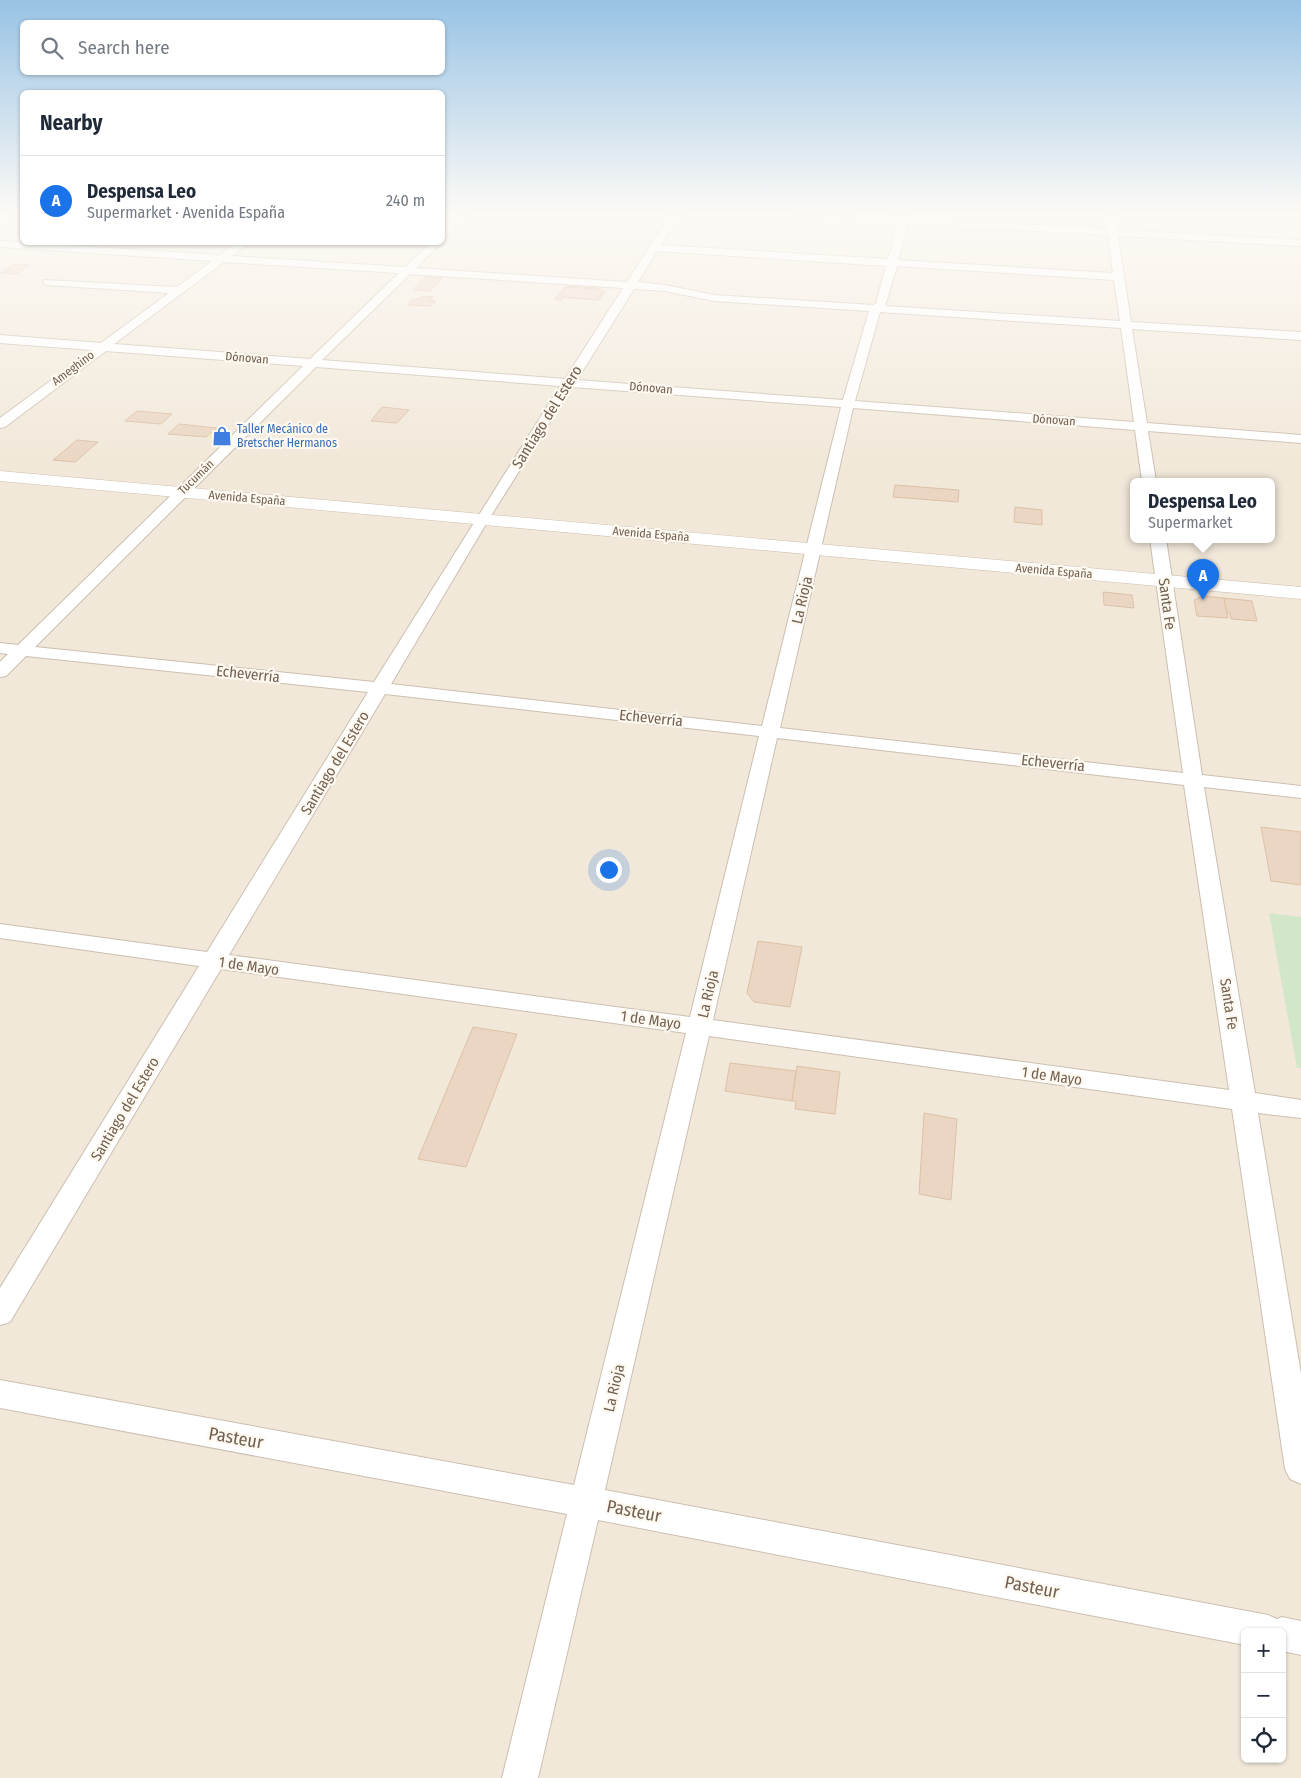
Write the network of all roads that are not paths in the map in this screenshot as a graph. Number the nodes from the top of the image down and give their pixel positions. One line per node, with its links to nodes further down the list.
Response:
1 (170, 298): 11 (street, Ameghino)
2 (380, 298): 12 (street, Tucumán)
3 (622, 298): 13 (street, Santiago del Estero)
4 (714, 298): 7 (street)
5 (882, 298): 7 (street, La Rioja)
6 (1122, 298): 8 (street)
7 (875, 309): 8 (street); 14 (street, La Rioja)
8 (1127, 325): 9 (street); 16 (street)
9 (1301, 336)
10 (0, 339): 11 (street, Dónovan)
11 (102, 346): 12 (street, Dónovan); 15 (street, Ameghino)
12 (314, 363): 13 (street, Dónovan); 20 (street, Tucumán)
13 (569, 382): 14 (street, Dónovan); 21 (street, Santiago del Estero)
14 (848, 404): 16 (street, Dónovan); 23 (street, La Rioja)
15 (0, 424)
16 (1141, 426): 17 (street, Dónovan); 19 (street)
17 (1301, 439)
18 (0, 476): 20 (street, Avenida España)
19 (1149, 478)
20 (180, 492): 21 (street, Avenida España); 27 (street, Tucumán)
21 (482, 519): 23 (street, Avenida España); 29 (street, Santiago del Estero)
22 (1159, 543): 24 (street, Santa Fe)
23 (814, 549): 24 (street, Avenida España); 30 (street, La Rioja)
24 (1164, 581): 25 (street, Avenida España); 31 (street, Santa Fe)
25 (1301, 594)
26 (0, 648): 27 (street, Echeverría)
27 (22, 651): 28 (street, Tucumán); 29 (street, Echeverría)
28 (0, 672)
29 (380, 688): 30 (street, Echeverría); 34 (street, Santiago del Estero)
30 (770, 732): 31 (street, Echeverría); 35 (street, La Rioja)
31 (1193, 778): 32 (street, Echeverría); 36 (street, Santa Fe)
32 (1301, 792)
33 (0, 931): 34 (street, 1 de Mayo)
34 (215, 962): 35 (street, 1 de Mayo); 38 (street, Santiago del Estero)
35 (700, 1027): 36 (street, 1 de Mayo); 41 (street, La Rioja)
36 (1245, 1102): 37 (street, 1 de Mayo); 40 (street, Santa Fe)
37 (1301, 1110)
38 (0, 1312)
39 (0, 1394): 41 (street, Pasteur)
40 (1301, 1469)
41 (586, 1502): 42 (street, Pasteur); 45 (street, La Rioja)
42 (1247, 1628)
43 (1286, 1635): 44 (street)
44 (1301, 1638)
45 (520, 1778)

